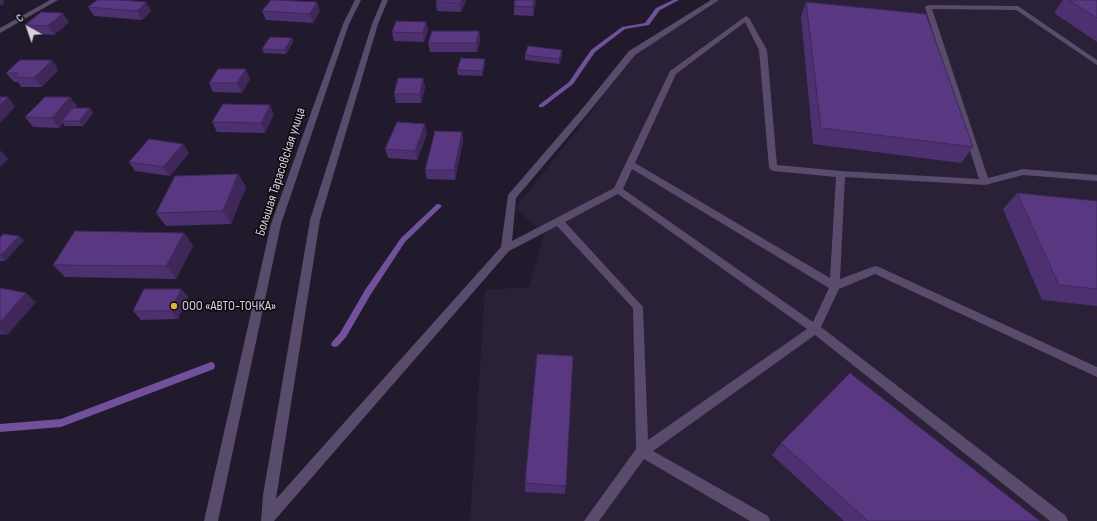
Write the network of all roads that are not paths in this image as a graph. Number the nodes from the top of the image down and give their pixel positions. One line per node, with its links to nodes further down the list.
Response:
1 (55, 0): 5 (street)
2 (358, 0): 19 (street, Большая Тарасовская улица)
3 (385, 0): 18 (street)
4 (716, 0): 13 (street)
5 (0, 32)
6 (1097, 62): 10 (street)
7 (631, 164): 8 (street); 11 (street); 14 (street)
8 (840, 174): 10 (street); 14 (street)
9 (1097, 178): 10 (street)
10 (985, 182)
11 (618, 190): 12 (street); 15 (street)
12 (558, 221): 13 (street); 17 (street)
13 (506, 248): 18 (street)
14 (834, 286): 15 (street); 16 (street)
15 (814, 329): 17 (street); 22 (street)
16 (1097, 372)
17 (642, 451): 20 (street); 21 (street)
18 (267, 519)
19 (211, 521)
20 (591, 521)
21 (764, 521)
22 (1061, 521)

